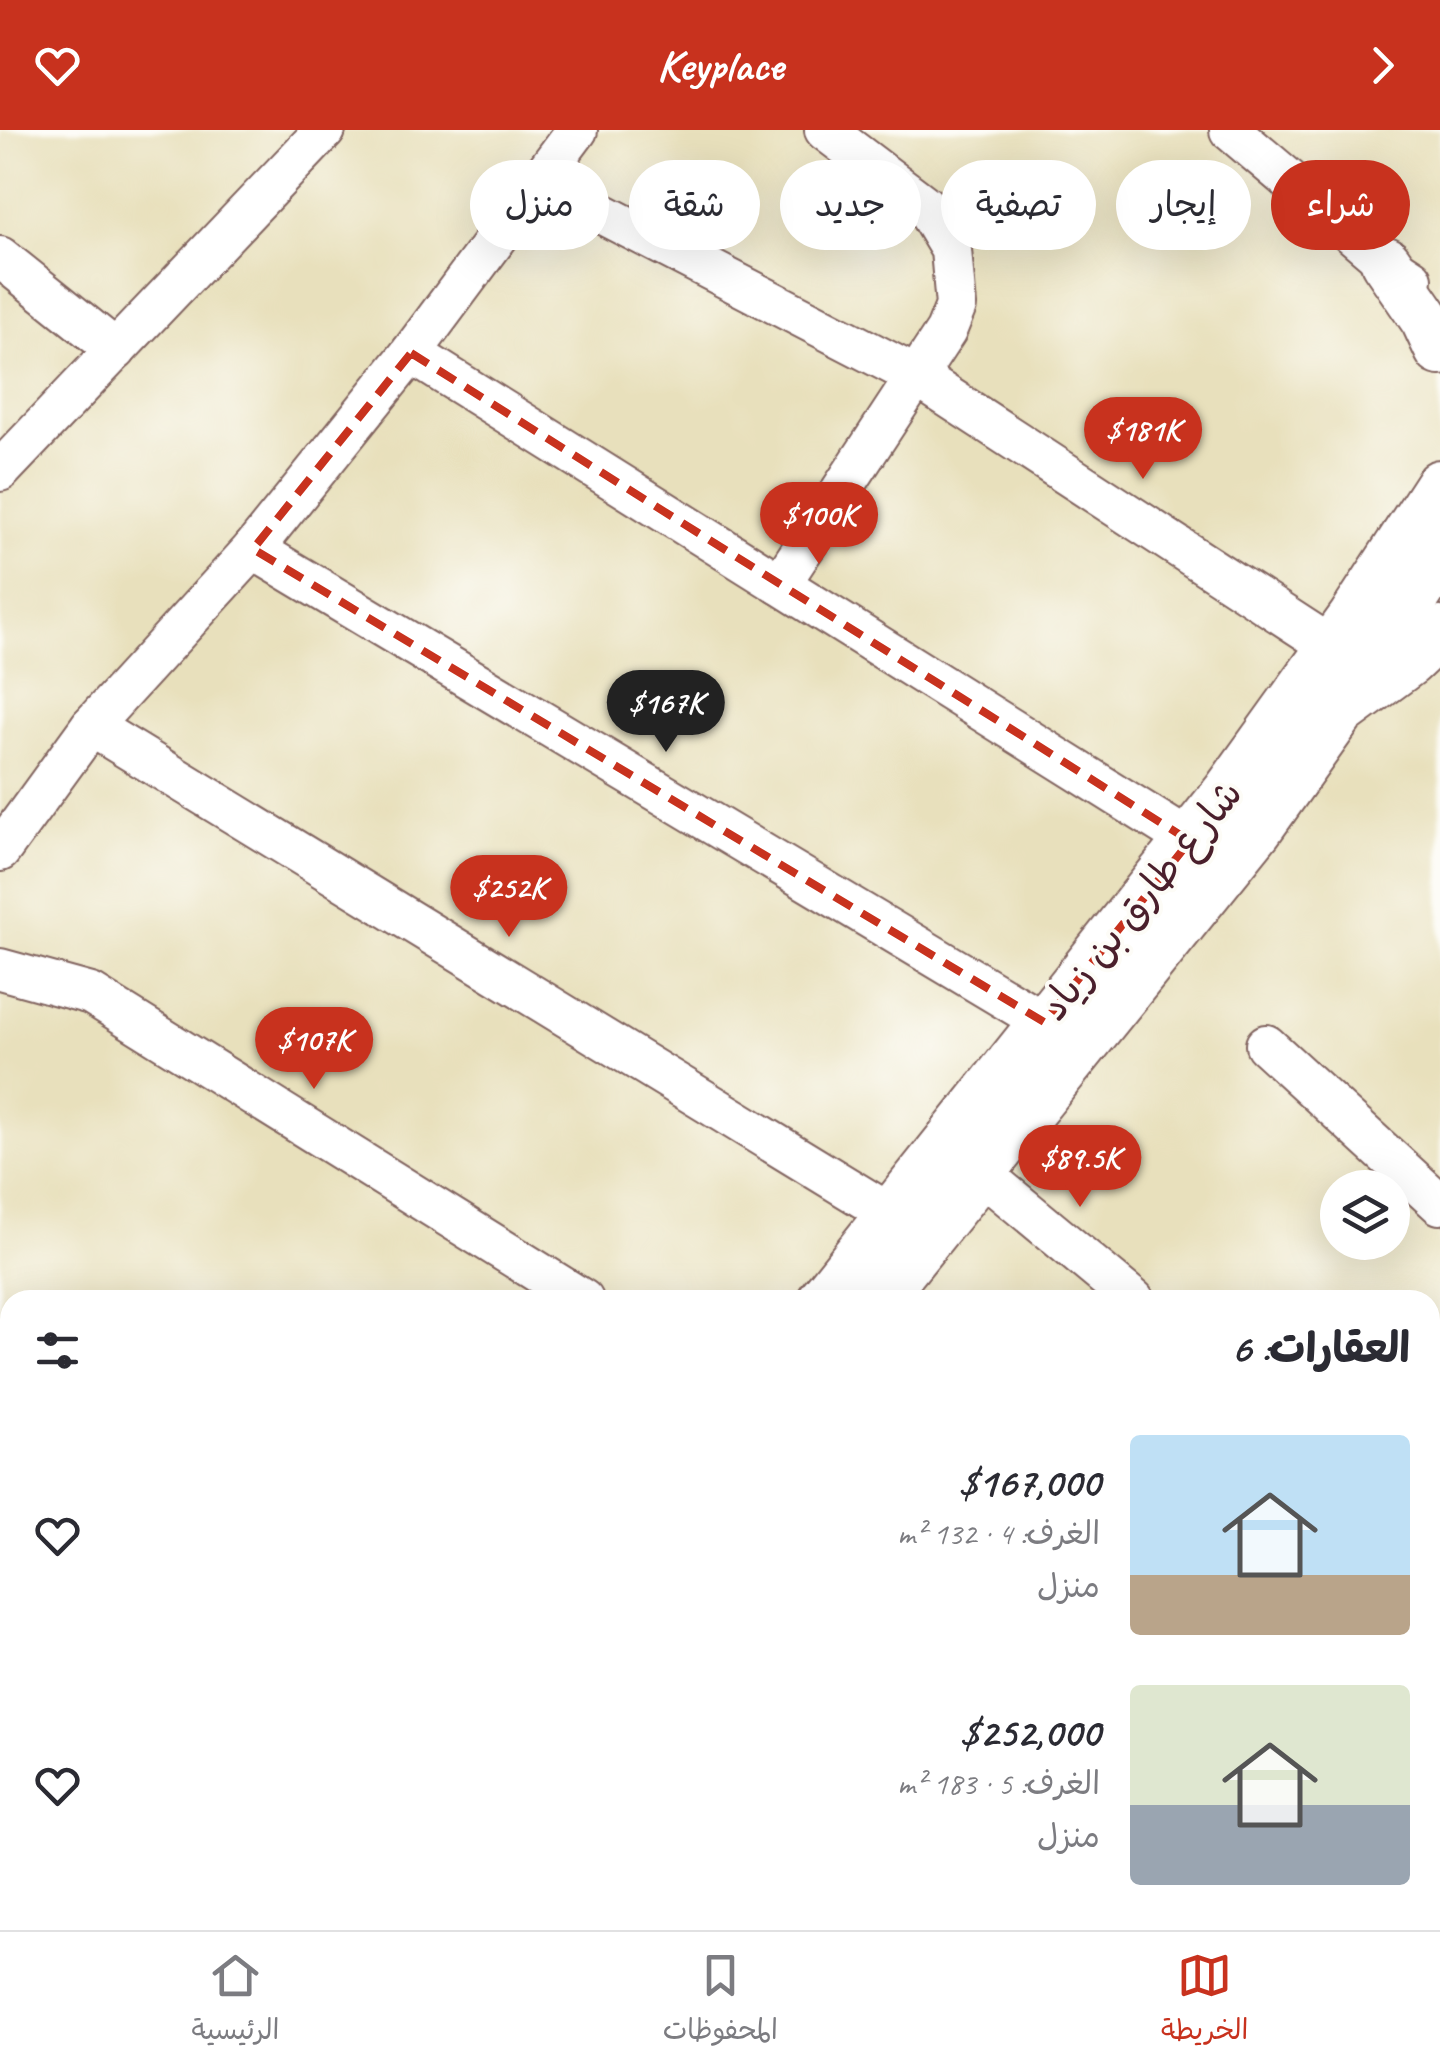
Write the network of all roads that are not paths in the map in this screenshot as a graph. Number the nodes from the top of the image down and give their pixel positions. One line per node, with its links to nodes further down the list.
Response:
1 (325, 130): 11 (street)
2 (577, 130): 5 (street)
3 (825, 130): 14 (street)
4 (1230, 130): 9 (street)
5 (554, 160)
6 (609, 217): 14 (street)
7 (487, 250): 13 (street)
8 (0, 256): 11 (street)
9 (1386, 262): 10 (street); 12 (main road)
10 (1440, 297)
11 (116, 350): 15 (street)
12 (1440, 350)
13 (411, 353): 17 (street); 19 (street)
14 (916, 376): 19 (street); 21 (street)
15 (0, 471)
16 (1440, 486): 21 (main road, شارع طارق بن زياد)
17 (253, 548): 23 (street); 27 (street)
18 (1440, 557): 22 (main road)
19 (780, 584): 24 (street)
20 (1440, 632): 22 (main road, شارع طارق بن زياد)
21 (1332, 647): 24 (main road, شارع طارق بن زياد)
22 (1341, 711): 29 (main road, شارع طارق بن زياد)
23 (92, 726): 25 (street); 31 (street)
24 (1190, 841): 27 (main road, شارع طارق بن زياد)
25 (0, 851)
26 (3, 974): 32 (street)
27 (1044, 1022): 31 (main road, شارع طارق بن زياد)
28 (1266, 1046): 30 (street)
29 (982, 1174): 34 (main road, شارع طارق بن زياد); 35 (street)
30 (1440, 1204)
31 (890, 1214): 33 (main road, شارع طارق بن زياد)
32 (567, 1290)
33 (831, 1290)
34 (885, 1290)
35 (1122, 1290)

